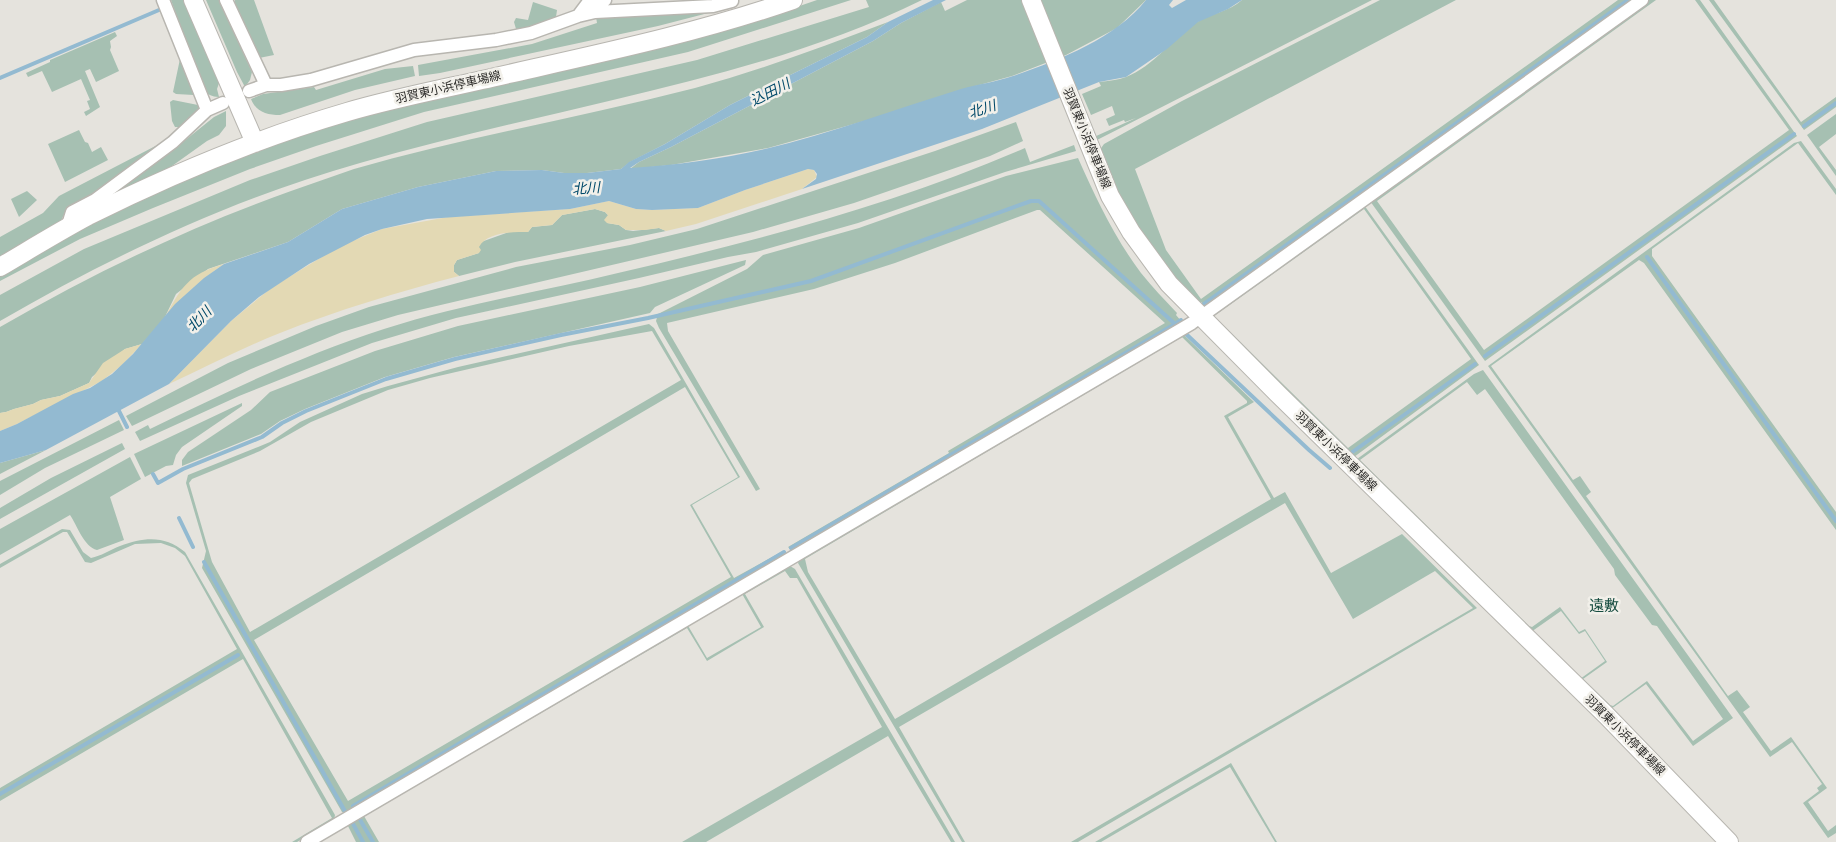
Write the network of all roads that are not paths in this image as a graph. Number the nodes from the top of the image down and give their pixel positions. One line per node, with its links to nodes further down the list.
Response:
1 (163, 0): 14 (street)
2 (193, 0): 15 (main road)
3 (226, 0): 11 (street)
4 (605, 0): 9 (street)
5 (733, 0): 9 (street); 10 (street)
6 (793, 0): 10 (main road, 羽賀東小浜停車場線)
7 (1031, 0): 18 (main road, 羽賀東小浜停車場線)
8 (1642, 0): 18 (street)
9 (578, 16): 11 (street)
10 (738, 18): 15 (main road, 羽賀東小浜停車場線)
11 (266, 85): 12 (street)
12 (249, 91)
13 (223, 103): 14 (street)
14 (207, 110): 16 (street)
15 (255, 143): 16 (main road, 羽賀東小浜停車場線)
16 (67, 228): 17 (main road, 羽賀東小浜停車場線)
17 (0, 267)
18 (1200, 317): 19 (street); 20 (main road, 羽賀東小浜停車場線)
19 (307, 842)
20 (1729, 842)

